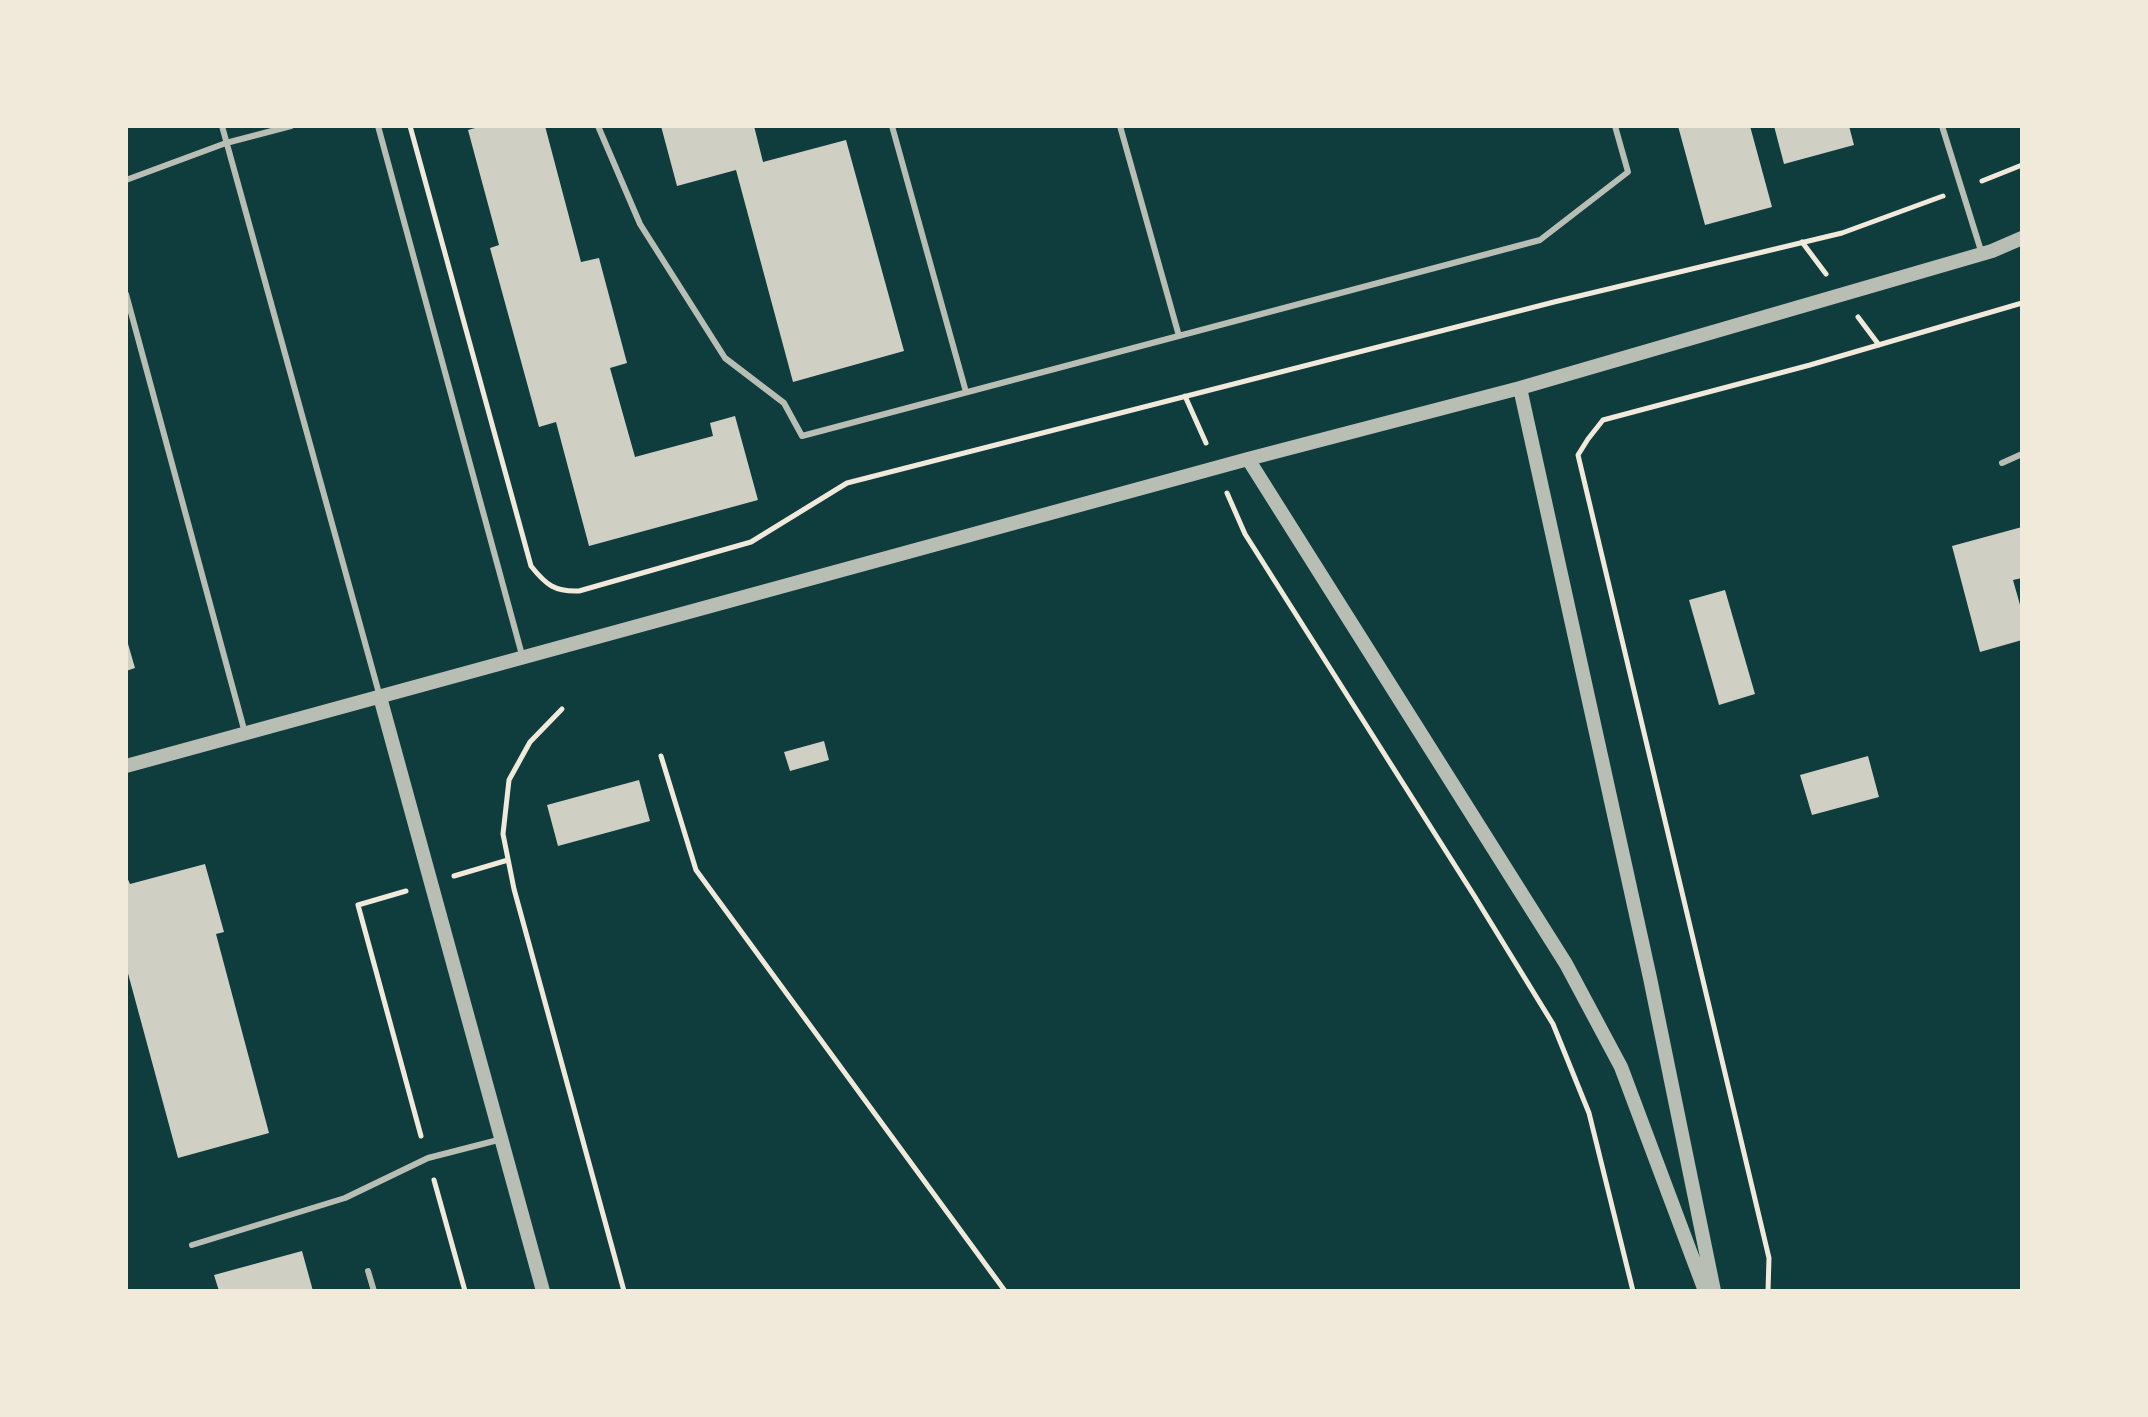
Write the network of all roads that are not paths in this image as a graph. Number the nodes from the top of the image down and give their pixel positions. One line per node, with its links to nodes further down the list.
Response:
1 (222, 126): 9 (lane)
2 (291, 126): 9 (lane)
3 (378, 126): 20 (lane)
4 (598, 126): 16 (lane)
5 (892, 126): 16 (lane)
6 (1120, 126): 14 (lane)
7 (1615, 126): 14 (lane)
8 (1942, 126): 12 (lane)
9 (226, 143): 10 (lane); 21 (lane)
10 (126, 180)
11 (2022, 238): 12 (street)
12 (1982, 254): 15 (street)
13 (126, 294): 22 (lane)
14 (1179, 336): 16 (lane)
15 (1520, 388): 18 (street); 30 (street)
16 (966, 392)
17 (2022, 454): 19 (lane)
18 (1248, 459): 20 (street); 29 (street)
19 (2002, 463)
20 (522, 658): 21 (street)
21 (380, 697): 22 (street); 24 (street)
22 (245, 733): 23 (street)
23 (132, 764)
24 (502, 1139): 25 (lane); 28 (street)
25 (192, 1245)
26 (368, 1271): 27 (lane)
27 (374, 1291)
28 (543, 1291)
29 (1705, 1291)
30 (1714, 1291)

